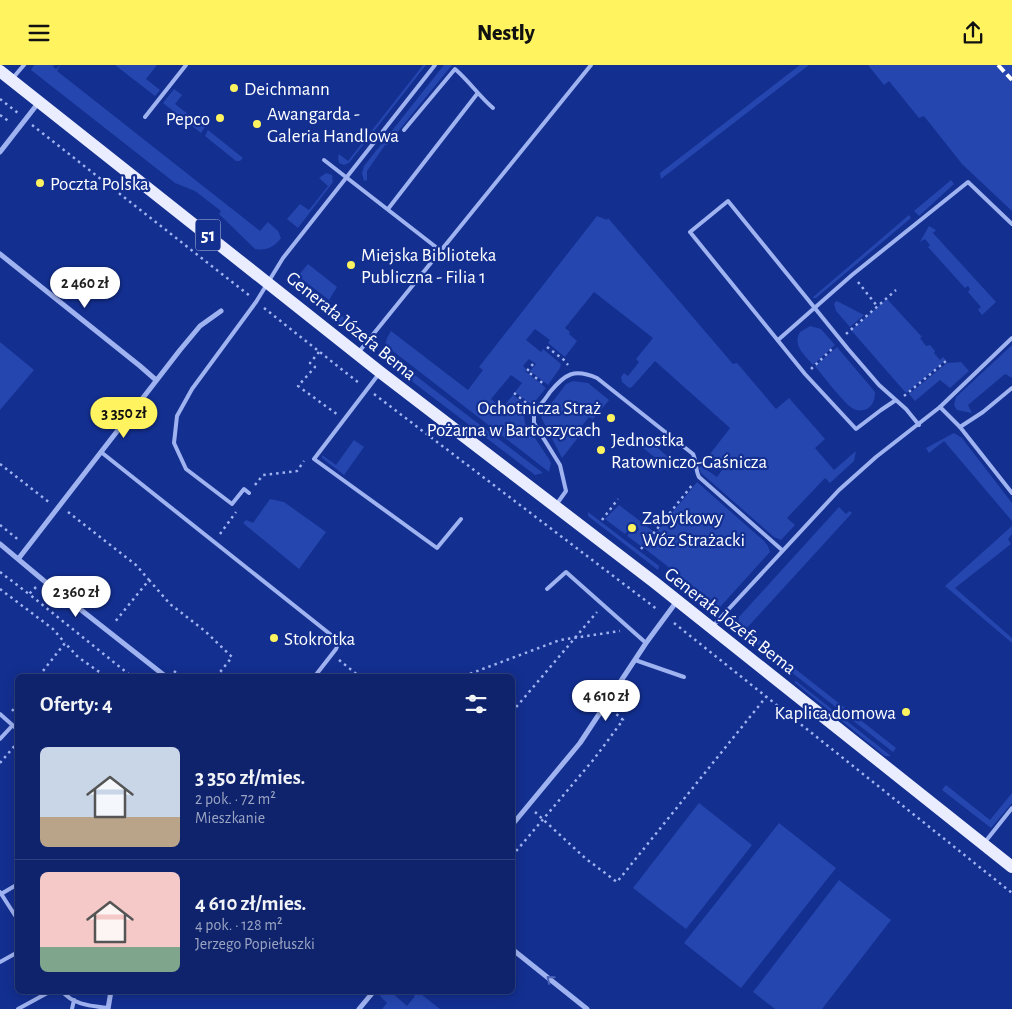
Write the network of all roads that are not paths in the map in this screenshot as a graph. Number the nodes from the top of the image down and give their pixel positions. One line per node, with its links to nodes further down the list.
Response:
1 (24, 65): 7 (lane)
2 (186, 65): 11 (lane)
3 (434, 65): 15 (lane)
4 (591, 65): 18 (lane)
5 (457, 67): 8 (lane); 12 (lane)
6 (0, 71): 7 (main road, Generała Józefa Bema / 51)
7 (11, 80): 9 (main road, Generała Józefa Bema / 51)
8 (478, 94): 10 (lane); 16 (lane)
9 (39, 102): 13 (street); 20 (main road, Generała Józefa Bema / 51)
10 (493, 108)
11 (145, 117)
12 (404, 130)
13 (0, 152)
14 (324, 160): 15 (lane)
15 (346, 178): 16 (lane); 20 (lane)
16 (388, 209): 18 (lane)
17 (1012, 224): 21 (lane)
18 (441, 251): 25 (lane)
19 (0, 254): 27 (street)
20 (268, 282): 25 (main road, Generała Józefa Bema / 51); 34 (lane)
21 (814, 309): 24 (lane); 24 (lane); 29 (lane)
22 (221, 311): 27 (street)
23 (1012, 338): 30 (lane)
24 (778, 340): 29 (lane)
25 (358, 354): 26 (main road, Generała Józefa Bema / 51)
26 (380, 372): 36 (main road, Generała Józefa Bema / 51); 37 (lane)
27 (156, 380): 33 (street)
28 (1012, 389): 32 (lane)
29 (896, 401): 31 (lane)
30 (940, 407): 31 (lane); 32 (lane)
31 (919, 425): 39 (lane)
32 (960, 427): 35 (lane)
33 (101, 452): 40 (street); 47 (lane)
34 (249, 493)
35 (1012, 493)
36 (555, 506): 39 (lane); 42 (main road, Generała Józefa Bema / 51)
37 (461, 519)
38 (0, 544): 40 (street)
39 (782, 550): 43 (lane)
40 (18, 558): 46 (street)
41 (547, 589): 44 (lane)
42 (677, 601): 43 (main road, Generała Józefa Bema / 51); 44 (street)
43 (712, 628): 55 (main road, Generała Józefa Bema / 51)
44 (646, 643): 45 (street)
45 (635, 661): 48 (lane); 54 (street)
46 (162, 674)
47 (317, 674)
48 (684, 677)
49 (0, 714): 50 (lane)
50 (12, 726): 51 (lane); 52 (lane)
51 (15, 728)
52 (0, 739)
53 (1012, 808): 55 (lane)
54 (515, 821)
55 (983, 845): 56 (main road, Generała Józefa Bema / 51)
56 (1012, 867)
57 (15, 886): 58 (lane)
58 (1, 893): 59 (lane)
59 (6, 901): 60 (lane); 61 (lane)
60 (0, 904)
61 (15, 915)
62 (515, 951): 74 (street, one-way to 62)
63 (15, 954): 64 (lane)
64 (0, 961)
65 (45, 994): 70 (lane)
66 (64, 994): 69 (lane)
67 (110, 994): 72 (street)
68 (372, 994): 73 (street)
69 (74, 1000): 71 (lane); 72 (lane)
70 (18, 1009)
71 (72, 1009)
72 (108, 1009)
73 (359, 1009)
74 (587, 1009)

